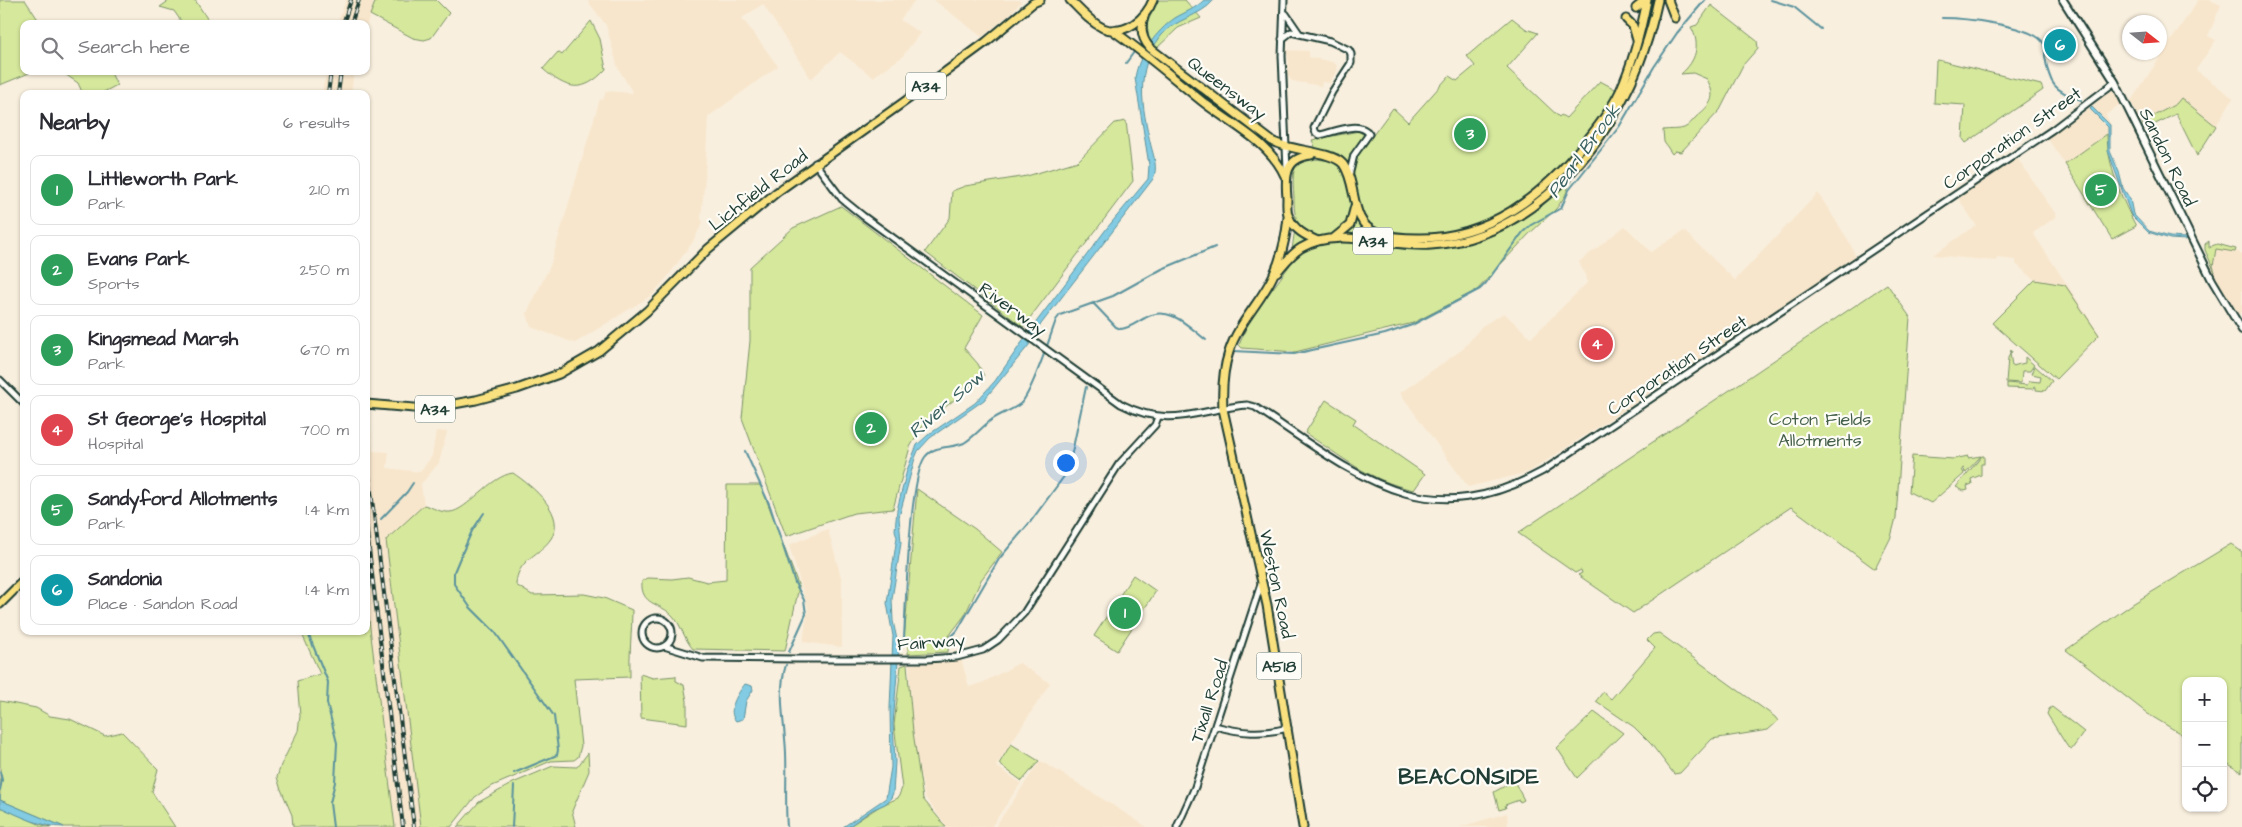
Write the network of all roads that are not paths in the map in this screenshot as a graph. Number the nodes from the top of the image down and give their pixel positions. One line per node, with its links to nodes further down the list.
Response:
1 (1070, 0): 14 (highway, Queensway)
2 (1153, 0): 11 (highway)
3 (1284, 0): 10 (street)
4 (1647, 0): 9 (highway); 17 (highway, Queensway / A34)
5 (1658, 0): 19 (highway, Queensway / A34)
6 (1668, 0): 12 (highway)
7 (2063, 0): 18 (main road, Sandon Road)
8 (1036, 1): 22 (highway, Lichfield Road / A34)
9 (1636, 8)
10 (1284, 11): 15 (street); 16 (street)
11 (1144, 17): 14 (highway); 20 (highway, Queensway)
12 (1675, 18)
13 (1626, 19): 17 (highway)
14 (1112, 30): 23 (highway, Queensway)
15 (1299, 33): 16 (street); 24 (street)
16 (1282, 39): 20 (street)
17 (1637, 41): 19 (highway, Queensway / A34)
18 (2115, 82): 30 (main road, Sandon Road); 34 (street, Corporation Street)
19 (1623, 92): 25 (highway, Queensway / A34); 27 (highway, Queensway / A34)
20 (1285, 147): 21 (highway, Queensway); 23 (street)
21 (1320, 154): 23 (highway); 24 (highway, Queensway)
22 (815, 164): 33 (highway, Lichfield Road / A34); 35 (street, Riverway)
23 (1286, 173): 26 (highway, Queensway)
24 (1349, 178): 25 (highway, Queensway)
25 (1355, 201): 27 (highway, Queensway)
26 (1288, 216): 28 (highway); 29 (highway, Queensway)
27 (1334, 238): 28 (highway, Queensway)
28 (1318, 241): 29 (highway, Queensway)
29 (1273, 276): 34 (highway, Weston Road)
30 (2242, 330)
31 (0, 380): 32 (street)
32 (20, 400)
33 (370, 404)
34 (1223, 409): 35 (street, Riverway); 36 (highway, Weston Road / A518)
35 (1158, 417): 41 (street, Fairway)
36 (1262, 581): 42 (street, Tixall Road); 43 (highway, Weston Road / A518)
37 (20, 584): 38 (highway)
38 (0, 604)
39 (671, 635): 40 (street); 40 (street); 41 (street)
40 (664, 646): 41 (street, Fairway)
41 (678, 649)
42 (1215, 726): 43 (street); 44 (street, Tixall Road)
43 (1289, 728): 45 (highway, Weston Road / A518)
44 (1177, 827)
45 (1303, 827)

